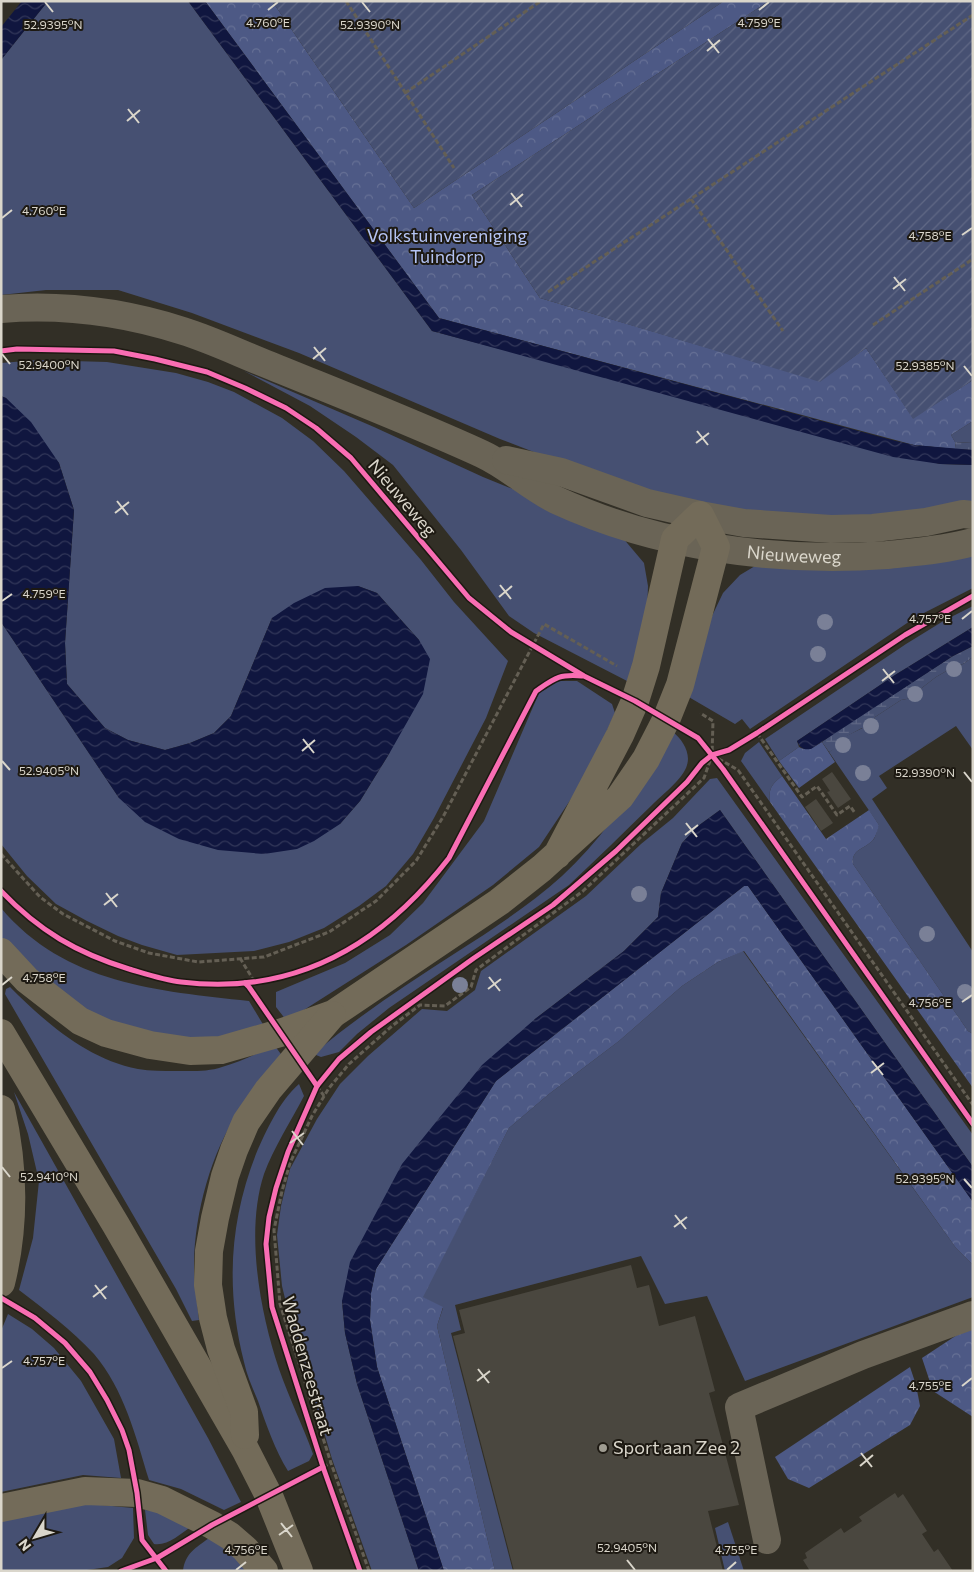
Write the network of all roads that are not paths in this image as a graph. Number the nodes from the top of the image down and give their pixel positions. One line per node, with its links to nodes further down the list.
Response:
1 (1, 309): 2 (street, Nieuweweg)
2 (485, 456): 3 (street, Nieuweweg); 5 (street, Nieuweweg)
3 (700, 515): 4 (street, Nieuweweg); 5 (main road); 7 (main road)
4 (973, 515)
5 (675, 539): 7 (street, Nieuweweg); 8 (main road)
6 (973, 542): 7 (street, Nieuweweg)
7 (716, 547): 8 (main road)
8 (557, 855): 10 (main road)
9 (1, 952): 10 (main road)
10 (333, 1014): 15 (main road)
11 (1, 1033): 15 (main road)
12 (1, 1110): 13 (main road)
13 (1, 1283)
14 (973, 1315): 17 (street)
15 (245, 1449): 19 (main road)
16 (1, 1508): 18 (main road)
17 (768, 1540)
18 (264, 1571)
19 (300, 1571)

